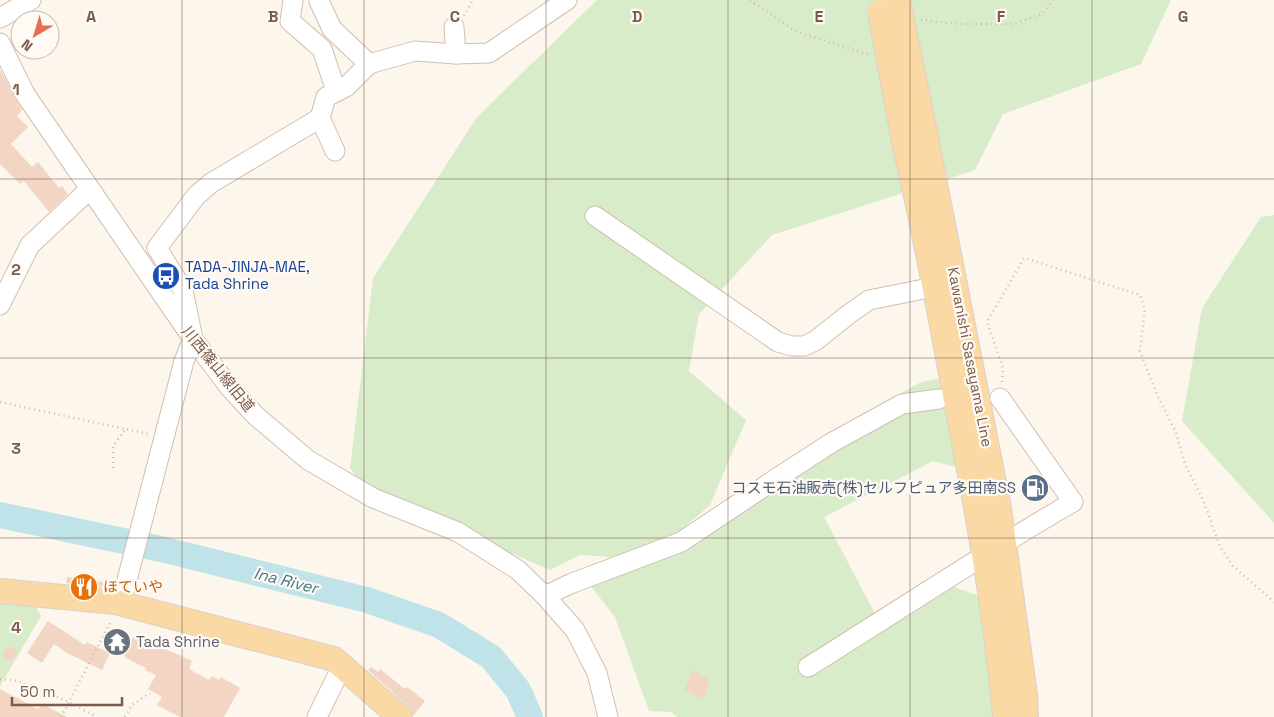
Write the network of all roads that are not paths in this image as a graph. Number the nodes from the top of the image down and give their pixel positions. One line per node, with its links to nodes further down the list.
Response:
1 (30, 0): 6 (street)
2 (292, 0): 11 (street)
3 (319, 0): 10 (street)
4 (566, 0): 9 (street)
5 (885, 4): 16 (main road, Kawanishi Sasayama Line, bridge); 21 (main road, Kawanishi Sasayama Line, bridge)
6 (0, 18)
7 (454, 27): 9 (street)
8 (0, 43): 14 (street, 川西篠山線旧道)
9 (456, 54): 10 (street)
10 (369, 64): 11 (street)
11 (336, 91): 12 (street)
12 (320, 118): 13 (street); 18 (street)
13 (335, 151)
14 (89, 190): 17 (street); 18 (street, 川西篠山線旧道)
15 (595, 216): 16 (street)
16 (934, 287): 21 (main road, Kawanishi Sasayama Line)
17 (0, 305)
18 (192, 339): 23 (street); 24 (street, 川西篠山線旧道)
19 (1000, 398): 21 (street)
20 (939, 400): 24 (street)
21 (995, 548): 26 (street); 30 (main road, Kawanishi Sasayama Line); 31 (main road, Kawanishi Sasayama Line)
22 (0, 591): 23 (main road)
23 (123, 595): 25 (main road)
24 (545, 596): 29 (street, 川西篠山線旧道)
25 (342, 666): 27 (street); 28 (main road)
26 (808, 667)
27 (317, 717)
28 (400, 717)
29 (608, 717)
30 (1005, 717)
31 (1026, 717)

